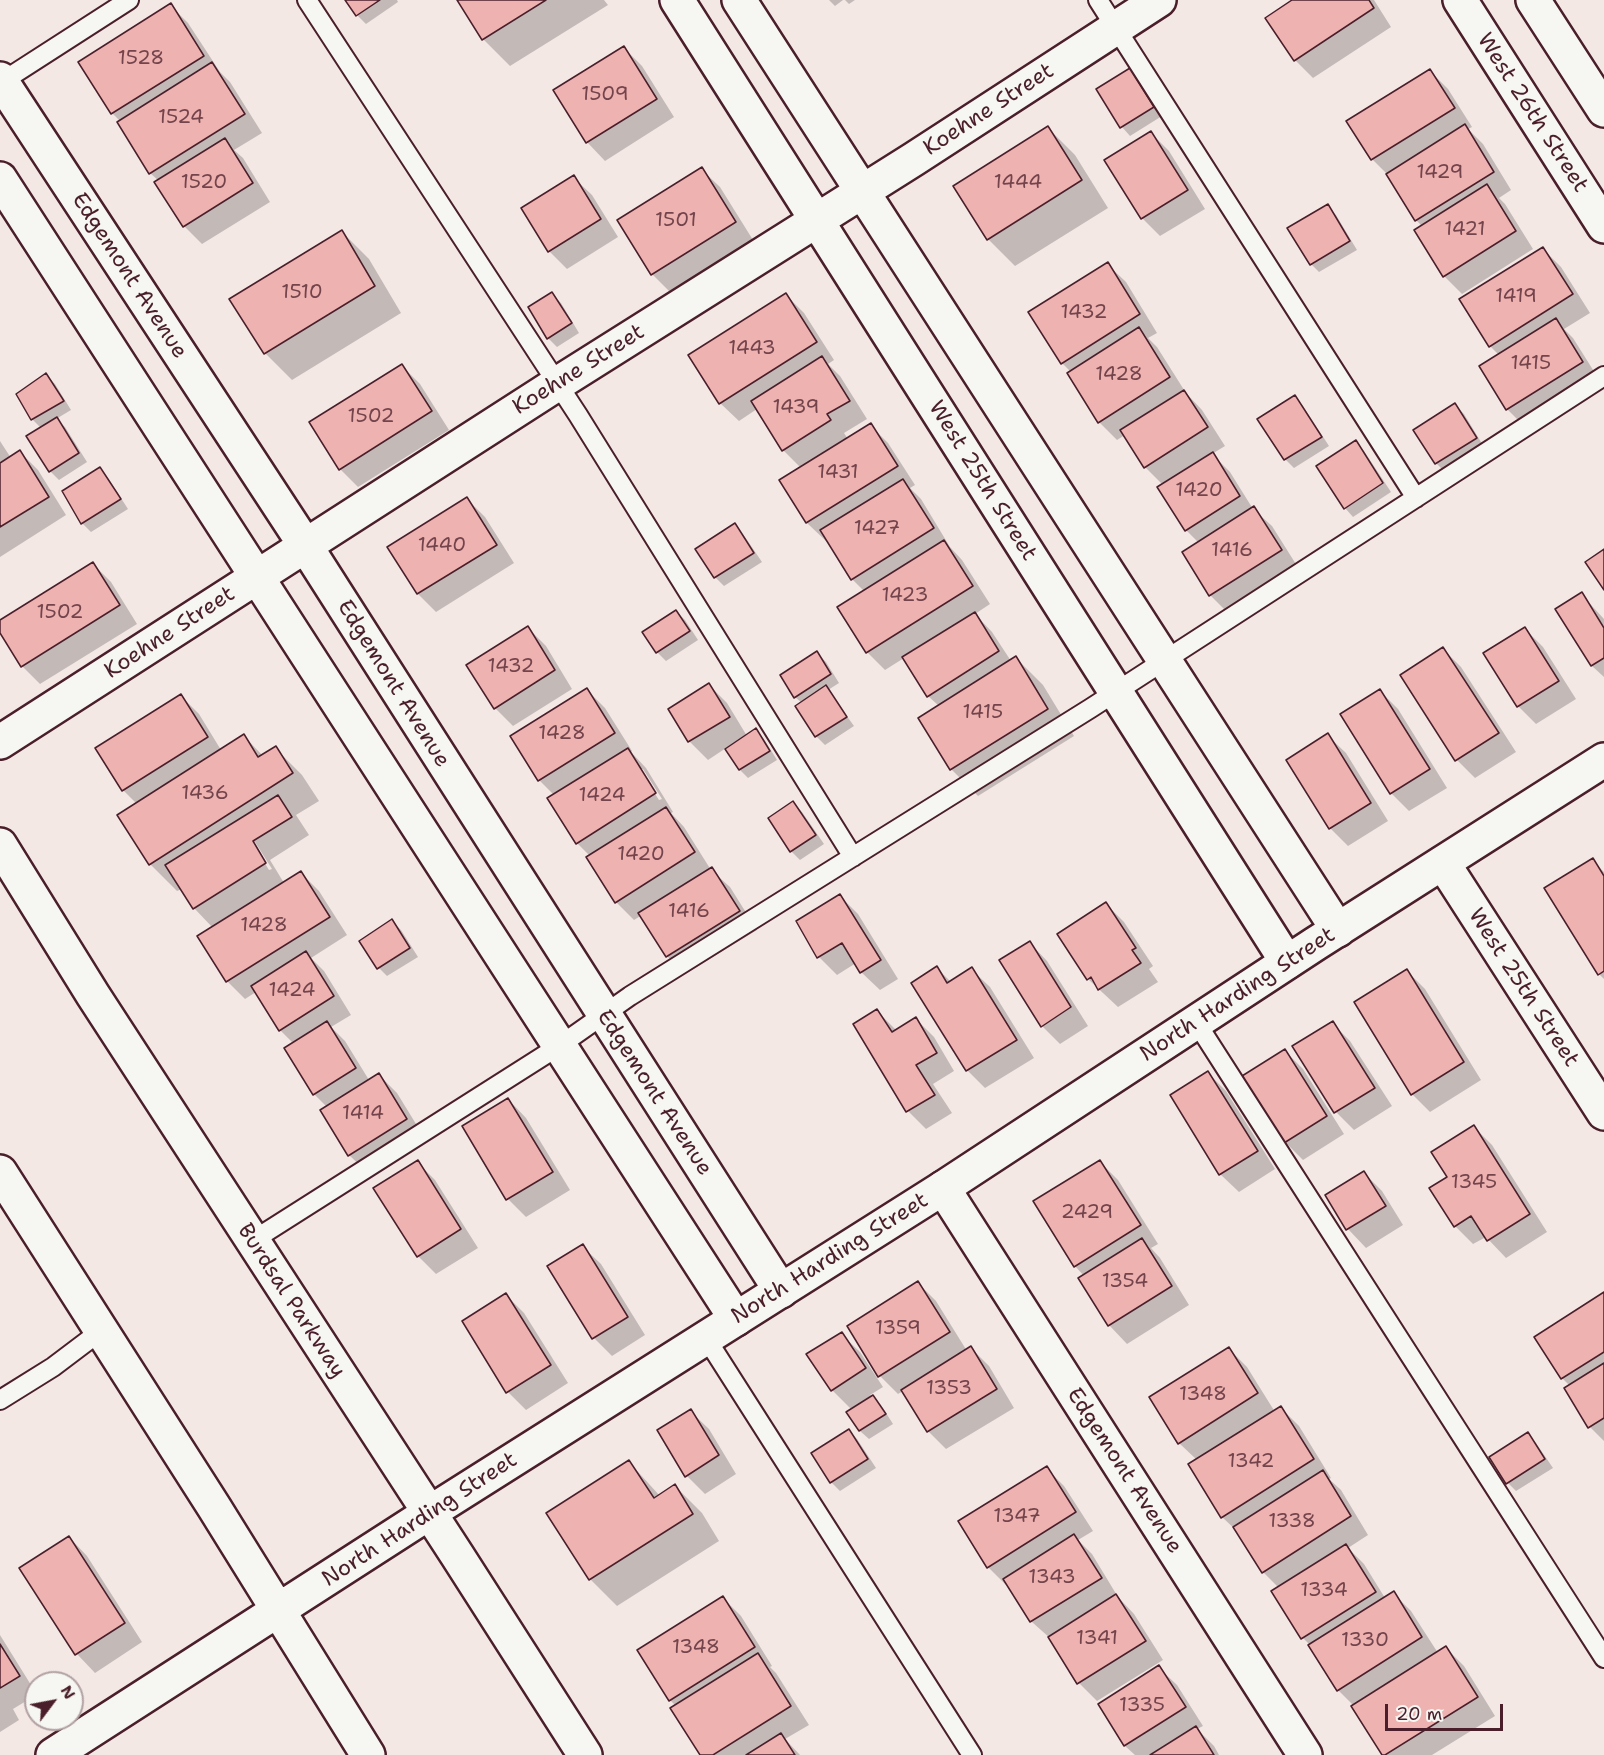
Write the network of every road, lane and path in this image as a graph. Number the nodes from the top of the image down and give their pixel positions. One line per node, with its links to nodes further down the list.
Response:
1 (129, 0): 10 (lane)
2 (307, 0): 17 (lane)
3 (677, 0): 14 (street, West 25th Street)
4 (739, 0): 13 (street)
5 (1098, 0): 9 (lane)
6 (1159, 0): 9 (street, Koehne Street)
7 (1460, 0): 15 (street, West 26th Street)
8 (1533, 0): 11 (street)
9 (1116, 28): 13 (street, Koehne Street); 18 (lane)
10 (1, 82): 19 (street, Edgemont Avenue)
11 (1604, 110)
12 (0, 179): 20 (street)
13 (862, 191): 14 (street, Koehne Street); 21 (street)
14 (817, 220): 17 (street, Koehne Street); 22 (street, West 25th Street)
15 (1604, 226)
16 (1604, 376): 18 (lane)
17 (557, 384): 19 (street, Koehne Street); 26 (lane)
18 (1416, 498): 21 (lane)
19 (305, 546): 20 (street, Koehne Street); 30 (street, Edgemont Avenue)
20 (256, 577): 23 (street, Koehne Street); 32 (street)
21 (1164, 661): 22 (lane); 28 (street)
22 (1116, 692): 26 (lane); 29 (street, West 25th Street)
23 (0, 742)
24 (1604, 760): 27 (street, North Harding Street)
25 (0, 845): 36 (street, Burdsal Parkway)
26 (853, 857): 30 (lane)
27 (1443, 863): 28 (street, North Harding Street); 33 (street, West 25th Street)
28 (1338, 930): 29 (street, North Harding Street)
29 (1287, 962): 31 (street, North Harding Street)
30 (604, 1016): 32 (lane); 37 (street, Edgemont Avenue)
31 (1196, 1022): 35 (street, North Harding Street); 44 (lane)
32 (560, 1046): 36 (lane); 38 (street)
33 (1604, 1113)
34 (0, 1172): 39 (street)
35 (943, 1188): 37 (street, North Harding Street); 49 (street, Edgemont Avenue)
36 (252, 1241): 42 (street, Burdsal Parkway)
37 (781, 1291): 38 (street, North Harding Street)
38 (736, 1319): 40 (street, North Harding Street)
39 (102, 1330): 41 (lane); 43 (street)
40 (706, 1338): 42 (street, North Harding Street); 48 (lane)
41 (0, 1400)
42 (429, 1513): 43 (street, North Harding Street); 47 (street, Burdsal Parkway)
43 (278, 1611): 45 (street, North Harding Street); 46 (street)
44 (1604, 1658)
45 (53, 1755)
46 (368, 1755)
47 (585, 1755)
48 (972, 1755)
49 (1305, 1755)

